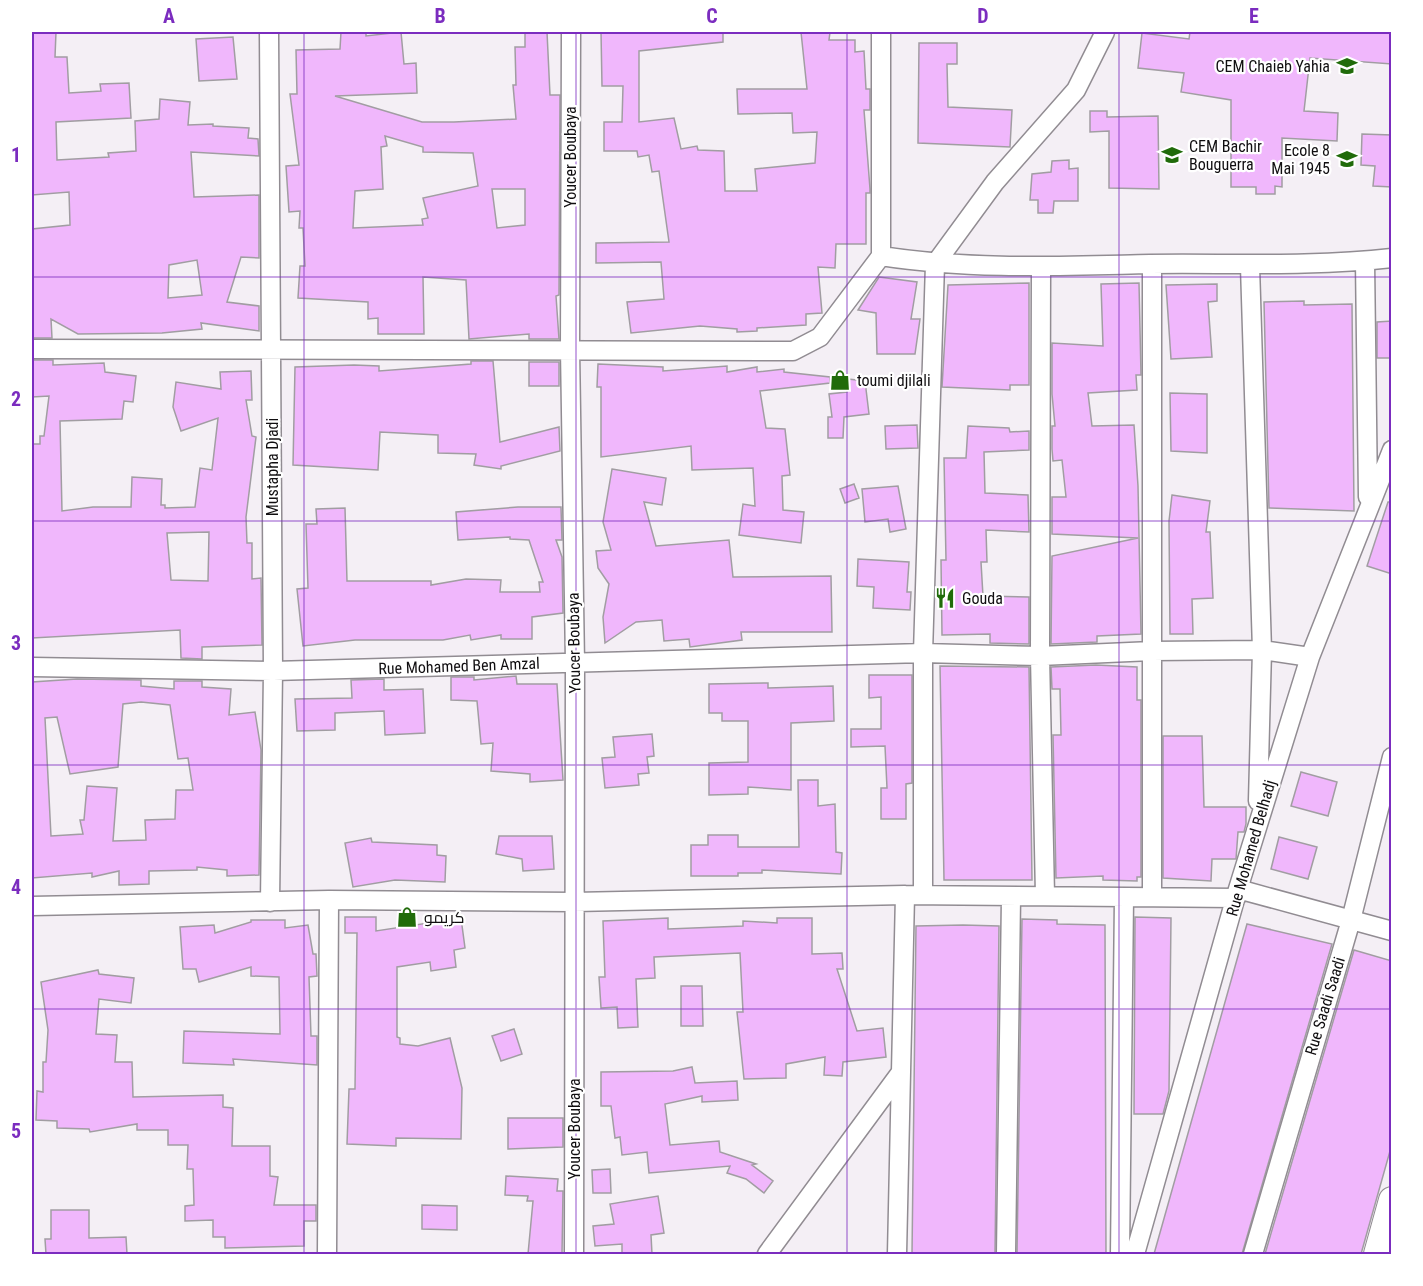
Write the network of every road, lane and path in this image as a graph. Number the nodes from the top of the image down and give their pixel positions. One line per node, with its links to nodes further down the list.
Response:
1 (269, 32): 14 (street, Mustapha Djadi)
2 (571, 32): 13 (street, Youcer Boubaya)
3 (881, 32): 5 (street)
4 (1105, 32): 8 (street)
5 (881, 256): 8 (street); 13 (street)
6 (1392, 258): 7 (street)
7 (1365, 261): 10 (street); 16 (street)
8 (935, 264): 11 (street); 19 (street)
9 (1152, 264): 10 (street); 11 (street); 18 (street)
10 (1250, 266): 17 (street)
11 (1041, 268): 20 (street)
12 (32, 349): 14 (street)
13 (570, 349): 14 (street); 22 (street, Youcer Boubaya)
14 (272, 350): 24 (street, Mustapha Djadi)
15 (1392, 450): 16 (street, Rue Mohamed Belhadj)
16 (1368, 504): 21 (street, Rue Mohamed Belhadj)
17 (1262, 650): 18 (street, Rue Mohamed Ben Amzal); 21 (street, Rue Mohamed Ben Amzal); 26 (street)
18 (1152, 651): 20 (street, Rue Mohamed Ben Amzal); 30 (street)
19 (923, 653): 20 (street, Rue Mohamed Ben Amzal); 22 (street, Rue Mohamed Ben Amzal); 28 (street)
20 (1040, 656): 29 (street)
21 (1310, 657): 26 (street, Rue Mohamed Belhadj)
22 (575, 663): 24 (street, Rue Mohamed Ben Amzal); 35 (street, Youcer Boubaya)
23 (32, 667): 24 (street, Rue Mohamed Ben Amzal)
24 (273, 671): 34 (street, Mustapha Djadi)
25 (1392, 757): 37 (street, Rue Saadi Saadi)
26 (1258, 822): 27 (street, Rue Mohamed Belhadj)
27 (1237, 893): 30 (street); 37 (street); 49 (street, Rue Mohamed Belhadj)
28 (914, 895): 31 (street); 35 (street); 39 (street)
29 (1045, 895): 31 (street); 32 (street)
30 (1152, 896): 32 (street)
31 (1011, 897): 47 (street)
32 (1124, 898): 48 (street)
33 (329, 900): 34 (street); 35 (street); 42 (street)
34 (270, 902): 36 (street)
35 (574, 902): 43 (street, Youcer Boubaya)
36 (32, 906)
37 (1351, 920): 38 (street); 50 (street, Rue Saadi Saadi)
38 (1392, 931)
39 (901, 1072): 41 (street); 46 (street)
40 (1392, 1200): 51 (street)
41 (784, 1231): 44 (street); 45 (street)
42 (327, 1254)
43 (574, 1254)
44 (767, 1254)
45 (784, 1254)
46 (897, 1254)
47 (1006, 1254)
48 (1120, 1254)
49 (1135, 1254)
50 (1253, 1254)
51 (1377, 1254)

